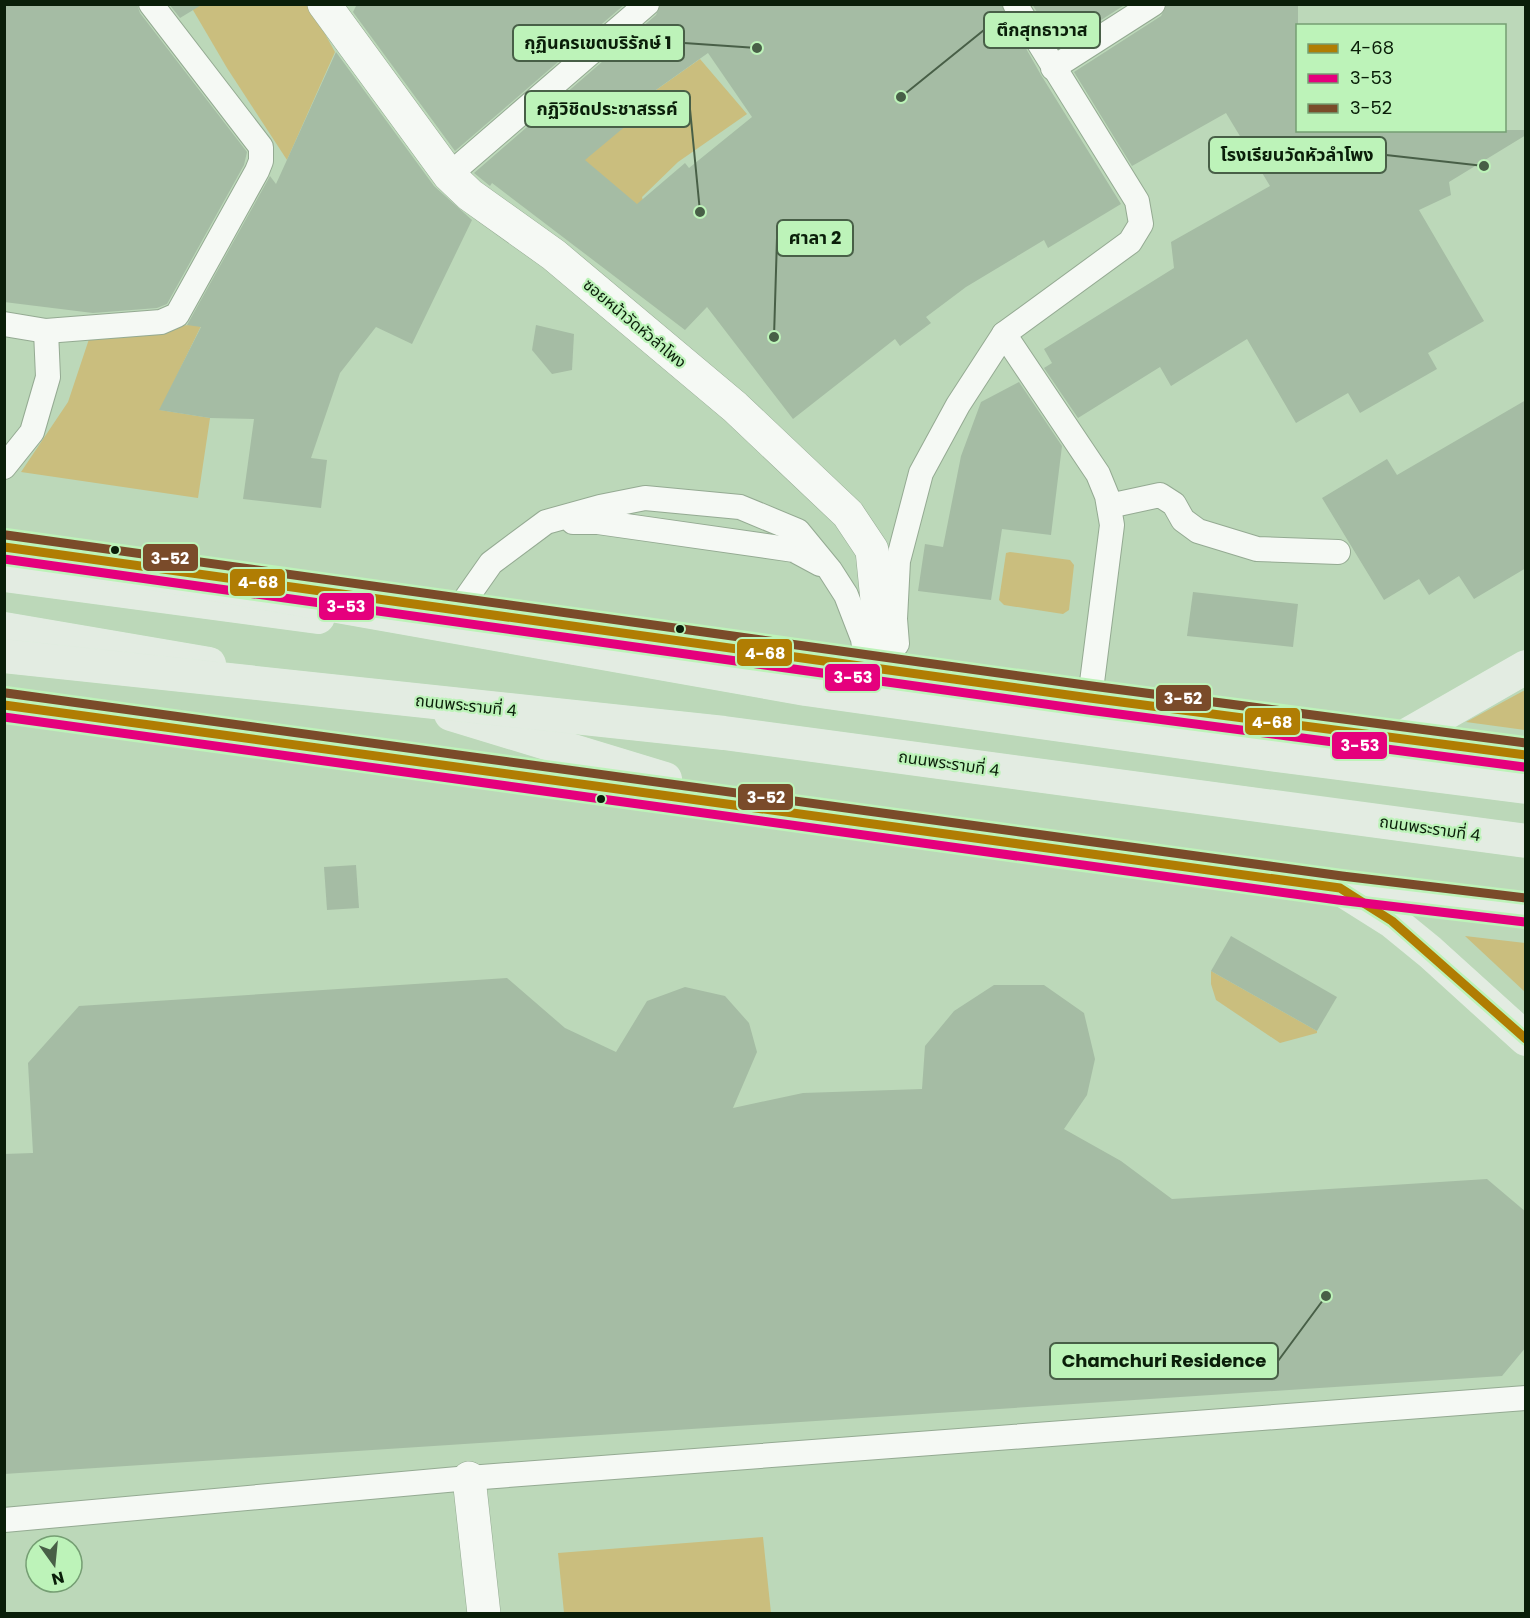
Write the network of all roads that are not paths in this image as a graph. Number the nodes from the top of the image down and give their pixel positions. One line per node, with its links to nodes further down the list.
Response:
1 (151, 4): 9 (lane)
2 (324, 4): 7 (street, ซอยหน้าวัดหัวลำโพง)
3 (647, 4): 7 (lane)
4 (1015, 4): 6 (lane)
5 (1153, 4): 6 (lane)
6 (1053, 68): 10 (lane)
7 (449, 175): 23 (street, ซอยหน้าวัดหัวลำโพง)
8 (4, 324): 9 (lane)
9 (46, 331): 11 (lane)
10 (1004, 334): 12 (lane); 23 (lane)
11 (4, 467)
12 (1109, 506): 15 (lane); 24 (lane)
13 (546, 522): 16 (lane); 16 (lane); 18 (lane)
14 (4, 547): 18 (main road); 28 (main road, bridge)
15 (1338, 552)
16 (831, 570): 23 (lane)
17 (4, 575): 20 (main road)
18 (458, 610): 20 (main road)
19 (4, 628): 29 (main road, ถนนพระรามที่ 4)
20 (768, 654): 23 (main road)
21 (4, 656): 30 (main road, ถนนพระรามที่ 4, bridge)
22 (1526, 668): 26 (main road)
23 (884, 670): 24 (main road)
24 (1089, 698): 26 (main road)
25 (4, 705): 29 (main road, ถนนพระรามที่ 4)
26 (1401, 738): 27 (main road)
27 (1526, 755)
28 (1526, 787)
29 (750, 806): 31 (main road, ถนนพระรามที่ 4)
30 (1526, 841)
31 (1340, 888): 32 (main road, ถนนพระรามที่ 4); 33 (main road)
32 (1526, 910)
33 (1526, 1039)
34 (1526, 1398): 35 (lane)
35 (469, 1478): 36 (lane); 37 (street)
36 (4, 1520)
37 (484, 1614)

